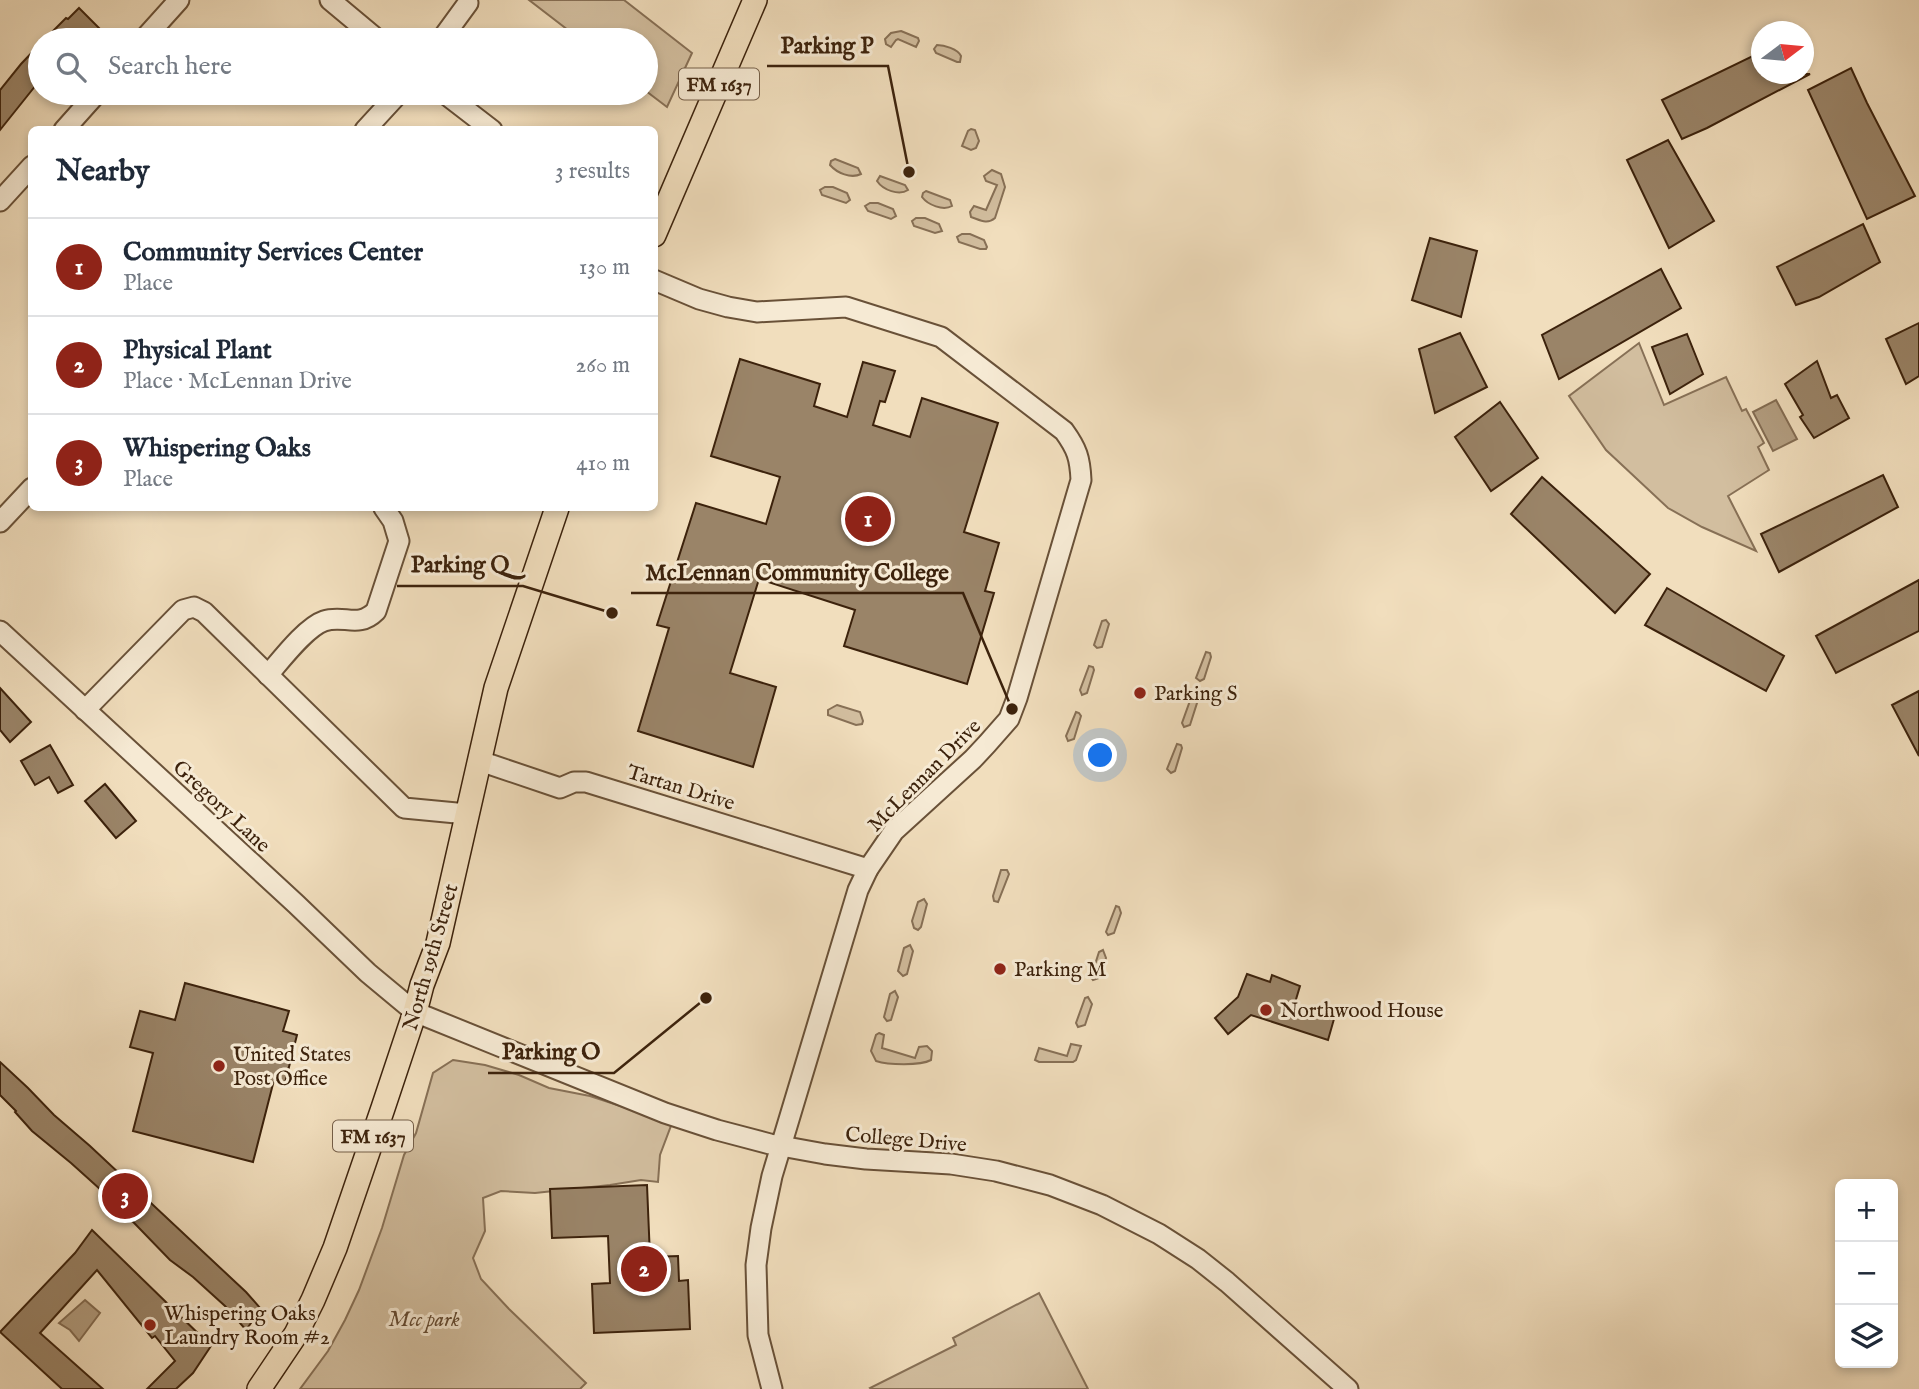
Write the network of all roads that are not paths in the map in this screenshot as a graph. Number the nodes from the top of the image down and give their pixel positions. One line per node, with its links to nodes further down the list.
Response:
1 (179, 0): 5 (street)
2 (330, 0): 6 (street)
3 (754, 0): 16 (main road, FM 1637)
4 (468, 3): 7 (street)
5 (154, 28)
6 (364, 28)
7 (450, 28)
8 (86, 105): 11 (street)
9 (388, 105): 12 (street)
10 (460, 105): 13 (street)
11 (68, 126)
12 (369, 126)
13 (487, 126)
14 (28, 170): 15 (street)
15 (0, 201)
16 (658, 226)
17 (658, 282): 27 (street, McLennan Drive)
18 (28, 492): 21 (street)
19 (386, 511): 23 (street)
20 (556, 511): 25 (main road, North 19th Street / FM 1637)
21 (0, 522)
22 (0, 631): 24 (street, Gregory Lane)
23 (268, 675): 24 (street); 26 (street)
24 (85, 710): 28 (street, Gregory Lane)
25 (480, 761): 26 (main road, North 19th Street / FM 1637); 27 (street, Tartan Drive)
26 (467, 814): 28 (main road, North 19th Street / FM 1637)
27 (868, 869): 29 (street, McLennan Drive)
28 (415, 1012): 29 (street, College Drive); 30 (main road, North 19th Street / FM 1637)
29 (782, 1146): 31 (street, McLennan Drive); 32 (street, College Drive)
30 (259, 1389)
31 (772, 1389)
32 (1348, 1389)

